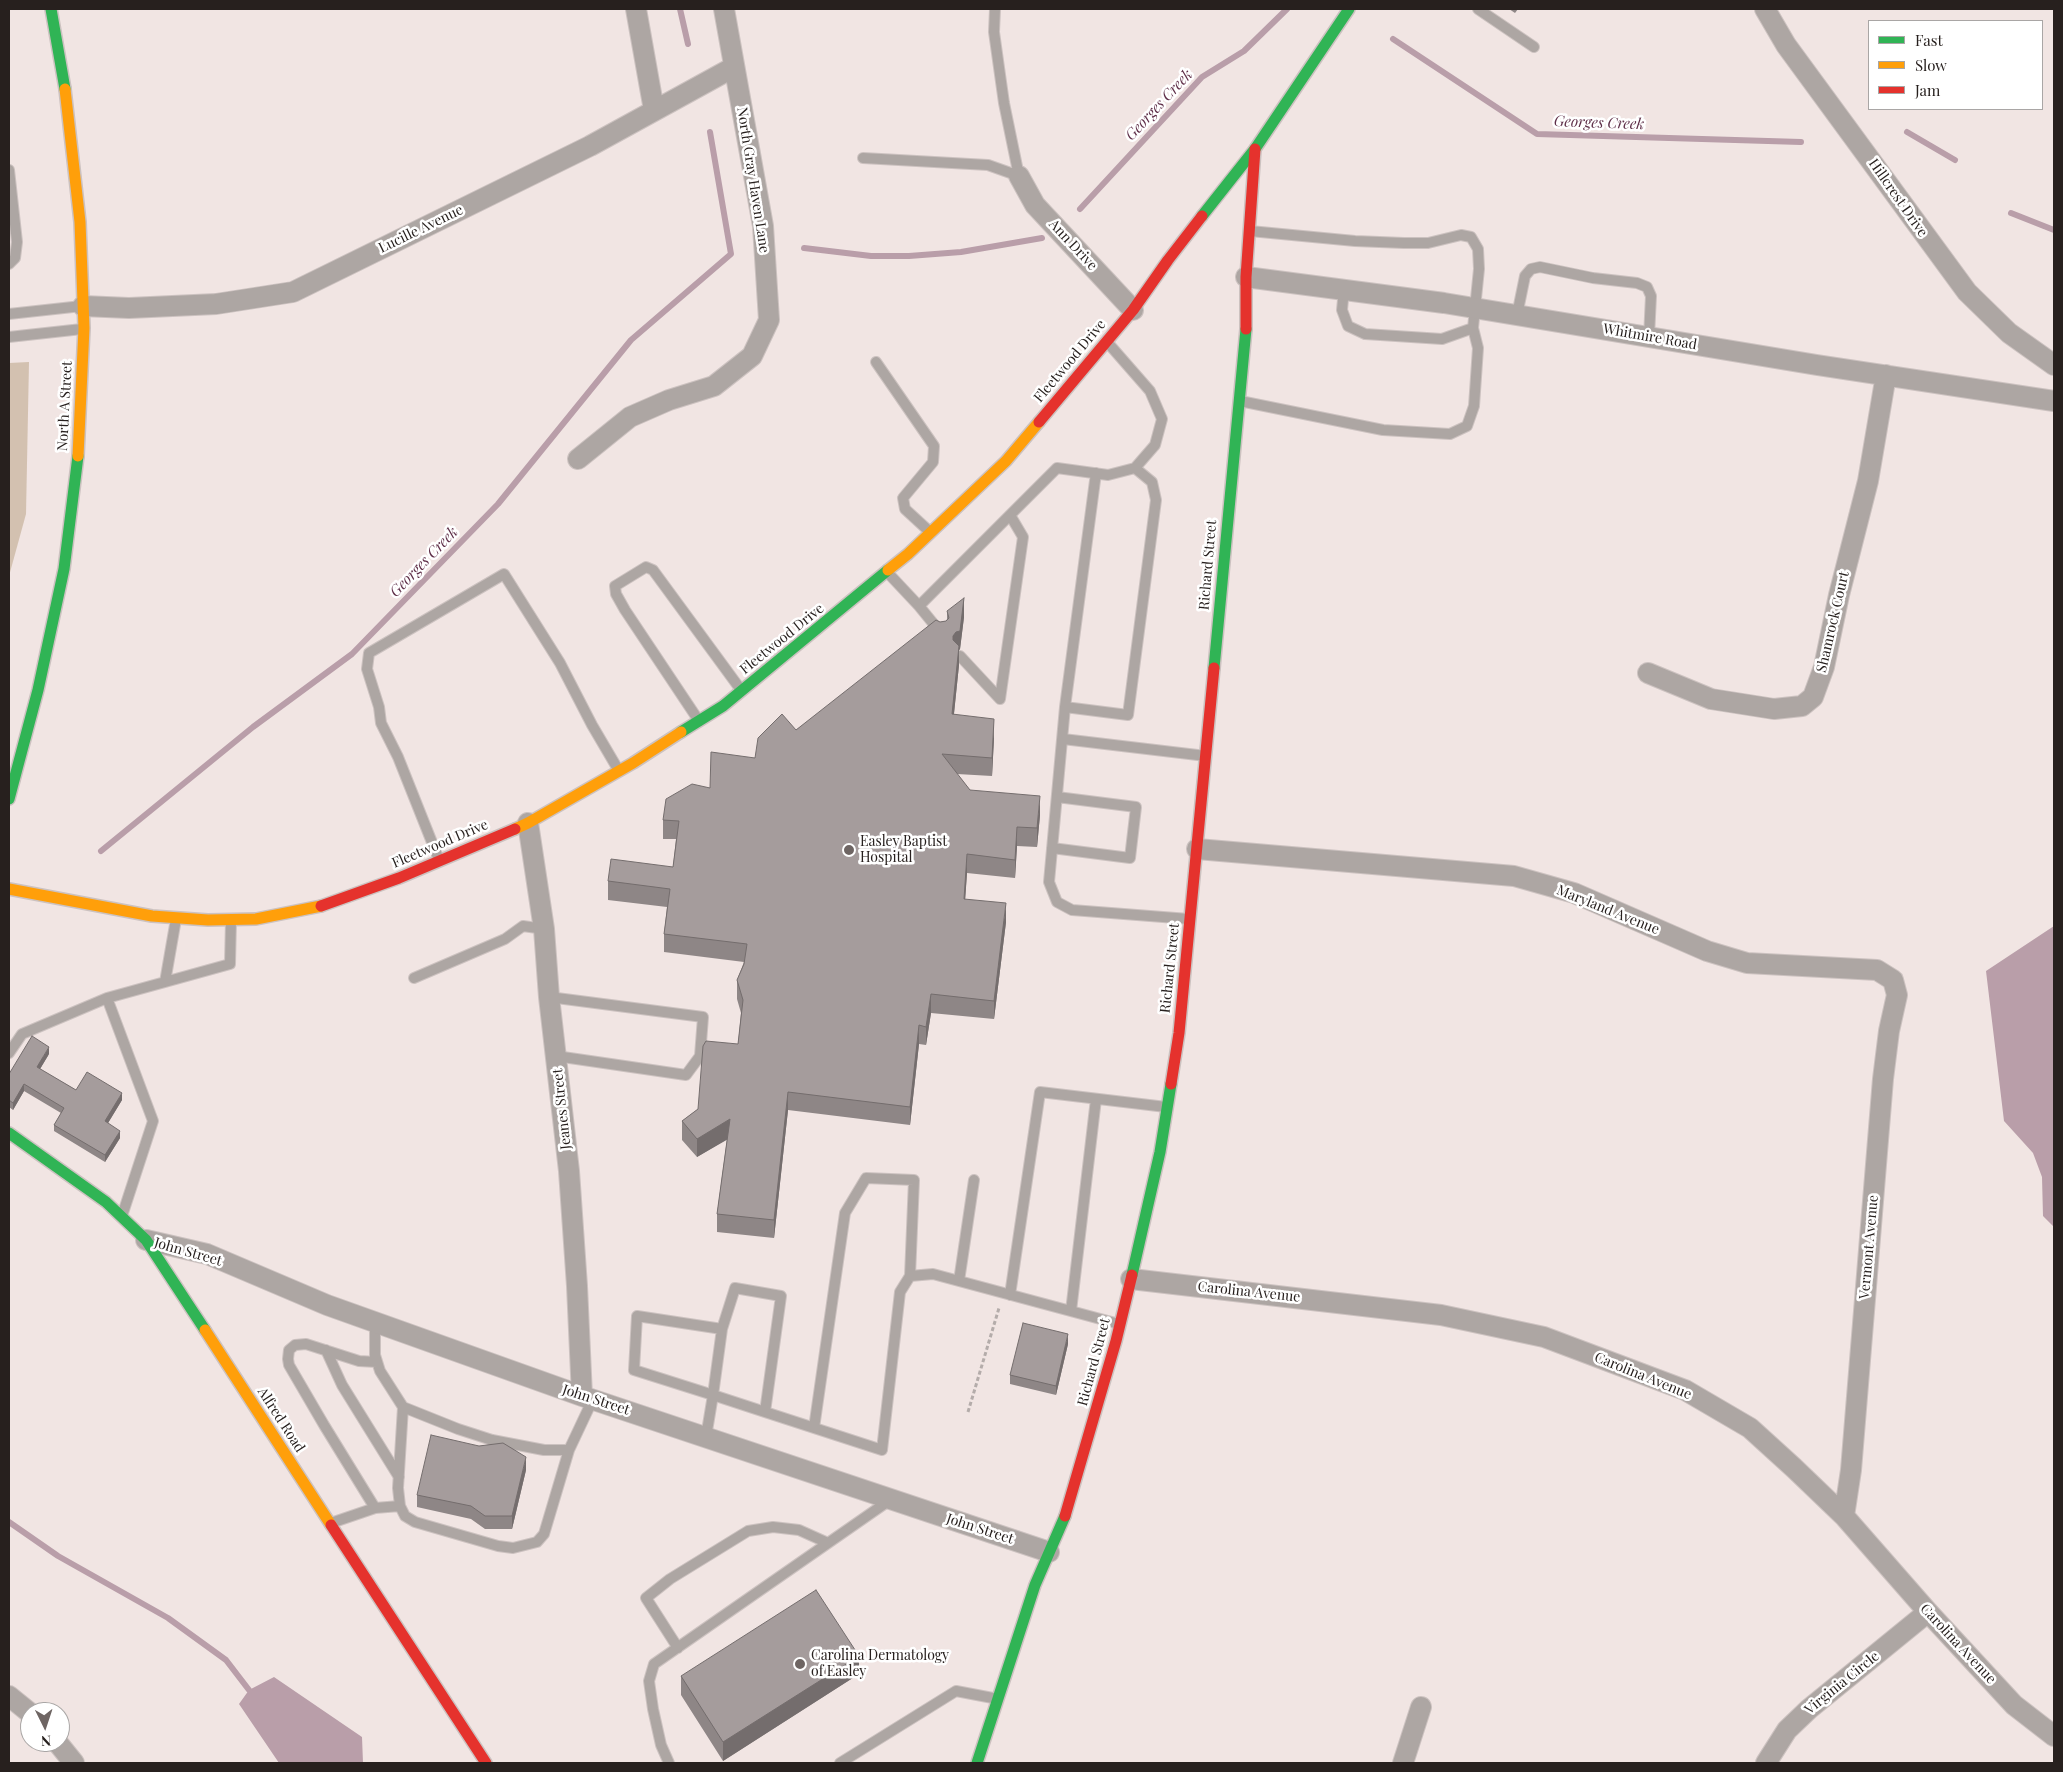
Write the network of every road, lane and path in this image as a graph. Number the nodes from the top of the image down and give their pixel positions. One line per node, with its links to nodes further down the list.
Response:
1 (51, 9): 19 (street, North A Street)
2 (636, 9): 10 (street)
3 (724, 9): 9 (street, North Gray Haven Lane)
4 (995, 9): 14 (lane)
5 (1349, 9): 11 (street, Fleetwood Drive)
6 (1478, 9): 8 (lane)
7 (1765, 9): 29 (street, Hillcrest Drive)
8 (1534, 47)
9 (734, 67): 10 (street, Lucille Avenue); 33 (street, North Gray Haven Lane)
10 (654, 110): 19 (street, Lucille Avenue)
11 (1255, 149): 15 (street, Richard Street); 20 (street, Fleetwood Drive)
12 (862, 158): 14 (lane)
13 (9, 170): 16 (lane)
14 (1019, 176): 20 (street, Ann Drive)
15 (1249, 230): 17 (street, Richard Street); 23 (lane)
16 (9, 264)
17 (1246, 277): 18 (street, Whitmire Road); 31 (street, Richard Street)
18 (1344, 290): 23 (street, Whitmire Road); 23 (lane)
19 (83, 306): 21 (lane); 24 (street, North A Street)
20 (1133, 310): 27 (street, Fleetwood Drive)
21 (9, 314)
22 (1517, 315): 23 (street, Whitmire Road); 26 (street, Whitmire Road); 26 (lane)
23 (1474, 318): 31 (lane)
24 (84, 328): 25 (lane); 50 (street, North A Street)
25 (9, 337)
26 (1649, 337): 30 (street, Whitmire Road)
27 (1106, 340): 34 (lane); 37 (street, Fleetwood Drive)
28 (876, 362): 37 (lane)
29 (2054, 364)
30 (1886, 375): 32 (street, Whitmire Road); 42 (street, Shamrock Court)
31 (1238, 400): 47 (street, Richard Street)
32 (2054, 400)
33 (578, 459)
34 (1134, 468): 35 (lane); 44 (lane)
35 (1096, 473): 36 (lane); 44 (lane)
36 (1010, 515): 39 (lane); 41 (lane)
37 (930, 533): 38 (street, Fleetwood Drive)
38 (886, 572): 39 (lane); 43 (street, Fleetwood Drive)
39 (919, 606): 40 (lane)
40 (942, 634)
41 (960, 656)
42 (1648, 673)
43 (742, 691): 45 (street, Fleetwood Drive); 45 (lane)
44 (1066, 707): 46 (lane)
45 (700, 721): 48 (street, Fleetwood Drive)
46 (1063, 739): 47 (lane); 49 (lane)
47 (1206, 756): 53 (street, Richard Street)
48 (619, 771): 51 (street, Fleetwood Drive); 54 (lane)
49 (1057, 796): 52 (lane); 52 (lane)
50 (9, 799)
51 (528, 822): 54 (street, Fleetwood Drive); 59 (street, Jeanes Street)
52 (1052, 848): 58 (lane)
53 (1197, 849): 58 (street, Richard Street); 61 (street, Maryland Avenue)
54 (439, 861): 57 (street, Fleetwood Drive)
55 (9, 889): 56 (street, Fleetwood Drive)
56 (176, 918): 57 (street, Fleetwood Drive); 62 (lane)
57 (230, 920): 62 (lane)
58 (1190, 920): 68 (street, Richard Street)
59 (544, 929): 60 (lane); 63 (street, Jeanes Street)
60 (414, 978)
61 (1894, 980): 95 (street, Vermont Avenue)
62 (165, 982): 64 (lane)
63 (549, 997): 66 (street, Jeanes Street); 66 (lane)
64 (107, 998): 65 (lane); 71 (lane)
65 (9, 1053)
66 (556, 1056): 84 (street, Jeanes Street)
67 (1096, 1099): 68 (lane); 76 (lane); 77 (lane)
68 (1167, 1108): 74 (street, Richard Street)
69 (9, 1132): 71 (street, Alfred Road)
70 (974, 1180): 75 (lane)
71 (122, 1217): 72 (street, Alfred Road)
72 (146, 1240): 78 (street, John Street); 96 (street, Alfred Road)
73 (910, 1276): 75 (lane); 88 (lane); 88 (lane)
74 (1131, 1279): 79 (street, Richard Street); 95 (street, Carolina Avenue)
75 (959, 1281): 76 (lane)
76 (1006, 1294): 77 (lane); 87 (path)
77 (1072, 1311): 79 (lane)
78 (375, 1322): 82 (lane); 84 (street, John Street)
79 (1120, 1324): 98 (street, Richard Street)
80 (722, 1329): 83 (lane); 83 (lane); 86 (lane)
81 (326, 1350): 82 (lane); 91 (lane); 94 (lane)
82 (377, 1362): 85 (lane)
83 (713, 1396): 86 (lane); 89 (lane)
84 (588, 1397): 89 (street, John Street); 90 (lane)
85 (402, 1407): 90 (lane); 91 (lane)
86 (765, 1412): 88 (lane)
87 (968, 1412)
88 (814, 1428)
89 (706, 1437): 92 (street, John Street)
90 (569, 1450): 93 (lane)
91 (399, 1477): 93 (lane)
92 (890, 1500): 97 (lane); 98 (street, John Street)
93 (400, 1506): 94 (lane)
94 (375, 1508): 96 (lane)
95 (1844, 1516): 99 (street, Carolina Avenue)
96 (330, 1524): 109 (street, Alfred Road)
97 (828, 1543): 100 (lane); 100 (lane)
98 (1050, 1552): 102 (street, Richard Street)
99 (1928, 1612): 105 (street, Carolina Avenue); 114 (street, Virginia Circle)
100 (678, 1648): 110 (lane)
101 (9, 1696): 103 (street)
102 (999, 1699): 107 (lane); 112 (street, Richard Street)
103 (20, 1705)
104 (1421, 1707): 113 (street)
105 (2054, 1736)
106 (65, 1752): 108 (street)
107 (853, 1760): 111 (lane)
108 (73, 1763)
109 (486, 1763)
110 (669, 1763)
111 (840, 1763)
112 (977, 1763)
113 (1403, 1763)
114 (1766, 1763)

